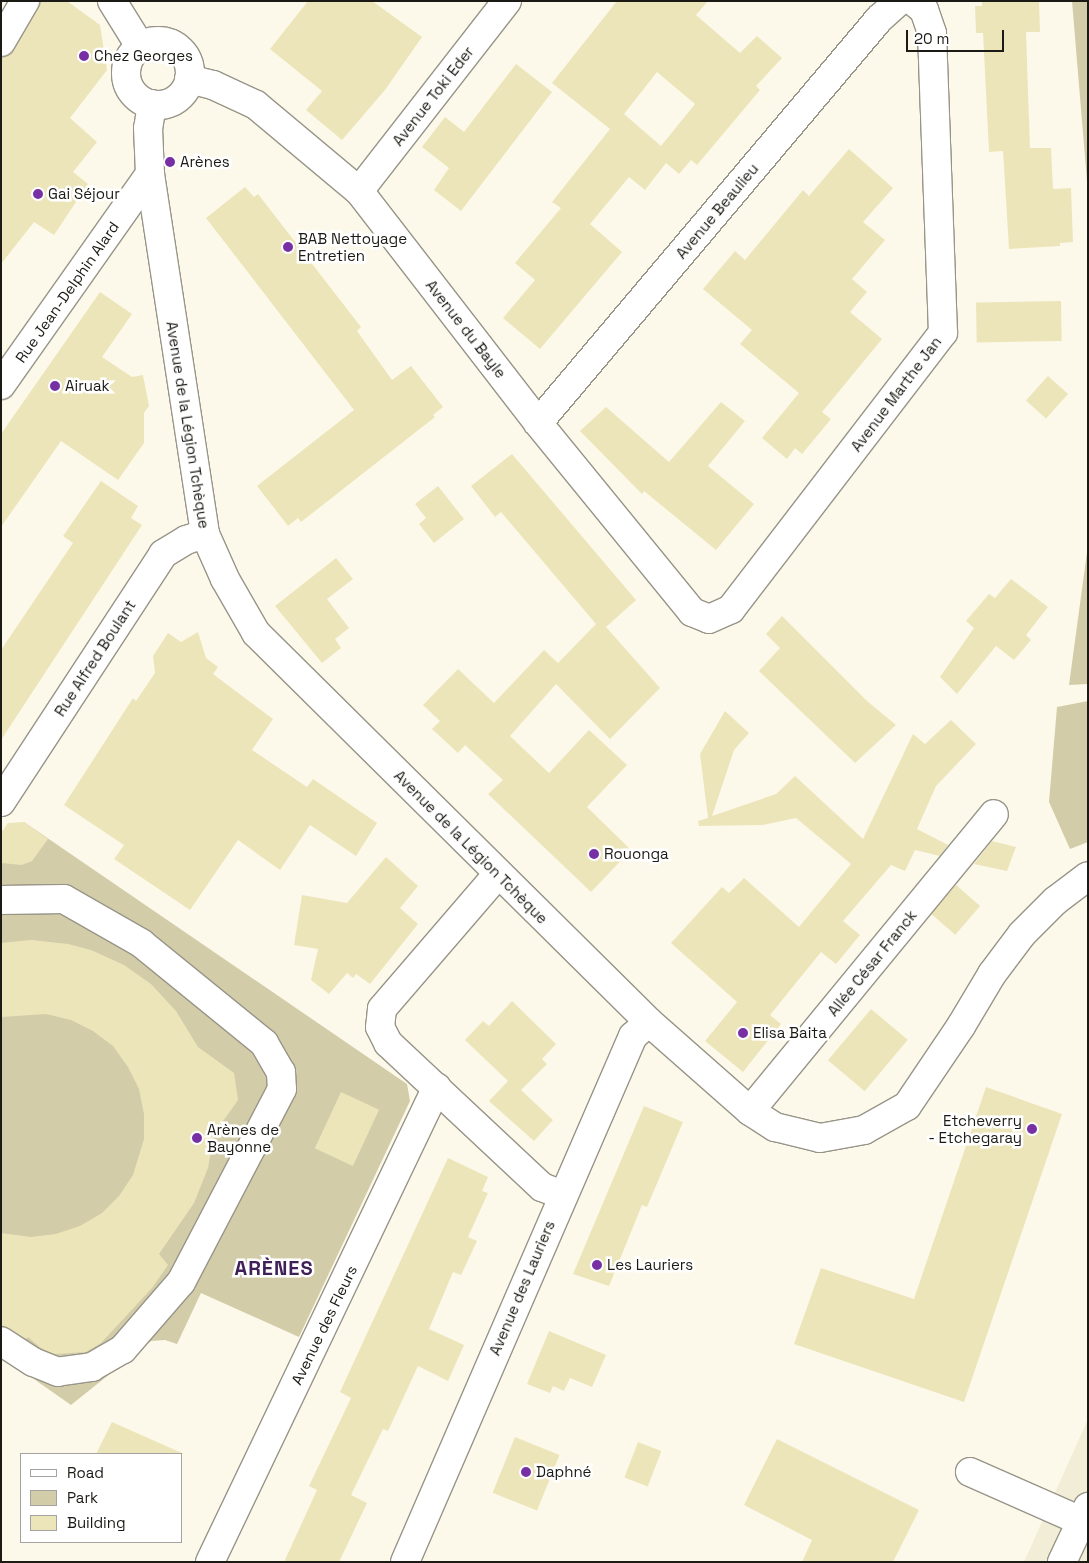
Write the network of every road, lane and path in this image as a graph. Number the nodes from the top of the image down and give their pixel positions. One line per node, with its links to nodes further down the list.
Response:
1 (25, 1): 6 (street)
2 (507, 1): 11 (street, Avenue Toki Eder)
3 (899, 1): 13 (street, Avenue Beaulieu)
4 (913, 1): 15 (street, Avenue Marthe Jan)
5 (113, 2): 7 (street)
6 (1, 42)
7 (140, 46): 8 (street); 9 (street)
8 (189, 79): 9 (street); 11 (street, Avenue du Bayle)
9 (152, 104): 10 (street, Avenue de la Légion Tchèque)
10 (150, 174): 12 (street, Rue Jean-Delphin Alard); 14 (street, Avenue de la Légion Tchèque)
11 (359, 191): 13 (street, Avenue du Bayle)
12 (1, 385)
13 (538, 423): 15 (street, Avenue du Bayle)
14 (205, 534): 16 (street, Rue Alfred Boulant); 18 (street, Avenue de la Légion Tchèque)
15 (710, 619)
16 (3, 796)
17 (994, 814): 23 (street, Allée César Franck)
18 (498, 874): 21 (street, Avenue de la Légion Tchèque); 22 (street)
19 (1088, 876): 23 (street, Avenue de la Légion Tchèque)
20 (1, 900): 25 (street)
21 (649, 1022): 23 (street, Avenue de la Légion Tchèque); 24 (street, Avenue des Lauriers)
22 (437, 1087): 24 (street); 28 (street, Avenue des Fleurs)
23 (750, 1111)
24 (562, 1195): 29 (street, Avenue des Lauriers)
25 (1, 1341)
26 (970, 1472): 27 (street)
27 (1084, 1514): 30 (street)
28 (210, 1562)
29 (406, 1562)
30 (1062, 1562)

